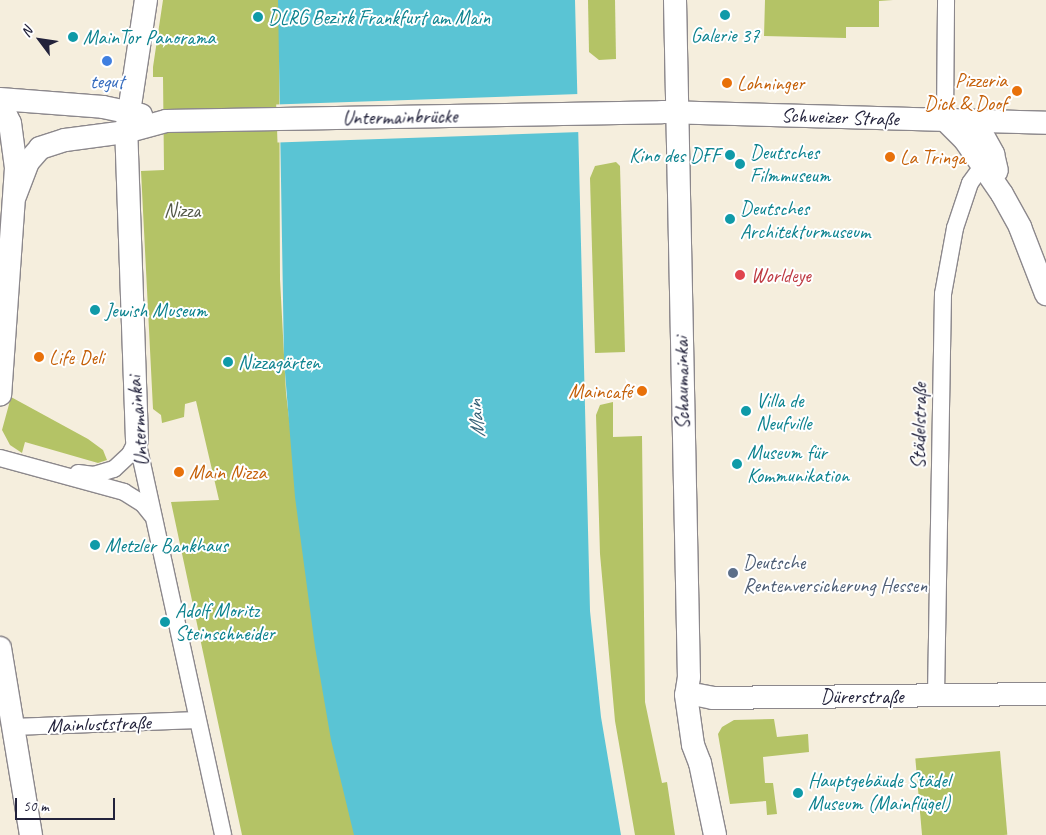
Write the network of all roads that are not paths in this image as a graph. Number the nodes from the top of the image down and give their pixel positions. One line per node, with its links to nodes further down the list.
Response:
1 (146, 0): 8 (main road, Untermainkai)
2 (675, 0): 6 (main road, Schaumainkai)
3 (946, 0): 7 (street)
4 (0, 101): 8 (main road); 13 (main road)
5 (633, 112): 6 (main road, Schweizer Straße); 8 (main road, Untermainbrücke)
6 (679, 112): 7 (main road, Schweizer Straße); 21 (main road, Schaumainkai)
7 (946, 120): 9 (main road, Schweizer Straße); 11 (main road)
8 (127, 121): 13 (main road); 16 (main road, Untermainkai)
9 (975, 121): 10 (main road, Schweizer Straße); 12 (main road)
10 (1046, 123)
11 (983, 166): 12 (main road); 23 (street, Städelstraße)
12 (1002, 194): 14 (main road)
13 (15, 196): 15 (main road)
14 (1046, 294)
15 (0, 392)
16 (137, 440): 17 (street); 19 (street, Untermainkai)
17 (0, 445)
18 (0, 458): 19 (street)
19 (152, 515): 24 (street, Untermainkai)
20 (0, 648): 25 (main road)
21 (694, 686): 23 (main road, Dürerstraße); 28 (main road, Schaumainkai)
22 (1046, 694): 23 (main road, Dürerstraße)
23 (936, 695)
24 (197, 720): 25 (street, Mainluststraße); 27 (street, Untermainkai)
25 (7, 728): 26 (main road)
26 (31, 835)
27 (223, 835)
28 (715, 835)

